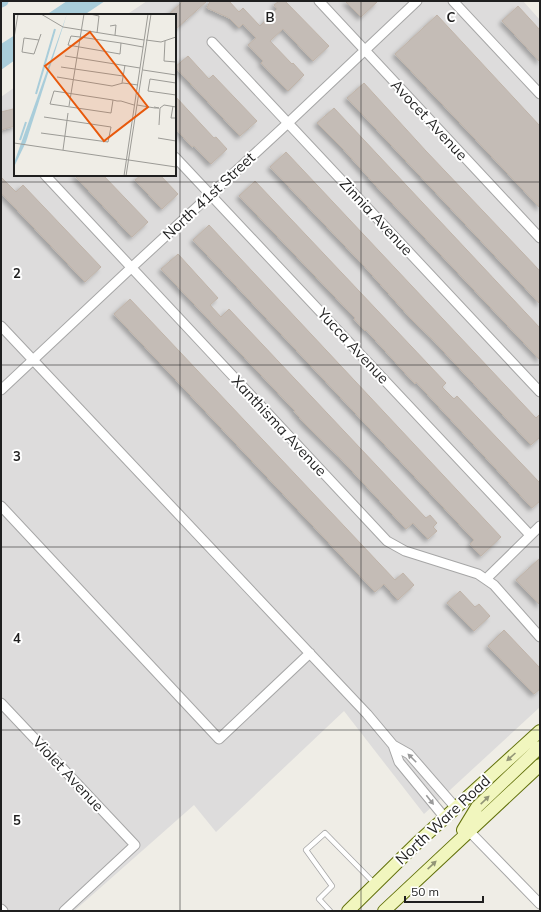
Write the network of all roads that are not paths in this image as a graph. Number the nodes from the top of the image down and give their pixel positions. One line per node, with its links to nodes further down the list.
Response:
1 (319, 1): 5 (street, Avocet Avenue)
2 (417, 1): 5 (street, North 41st Street)
3 (453, 1): 6 (street)
4 (212, 42): 7 (street, Zinnia Avenue)
5 (364, 51): 7 (street, North 41st Street); 11 (street, Avocet Avenue)
6 (540, 94)
7 (288, 123): 10 (street, North 41st Street); 16 (street, Zinnia Avenue)
8 (176, 158): 10 (street, Yucca Avenue)
9 (46, 176): 12 (street, Xanthisma Avenue)
10 (210, 194): 12 (street, North 41st Street); 19 (street, Yucca Avenue)
11 (540, 238)
12 (131, 268): 14 (street, North 41st Street); 20 (street, Xanthisma Avenue)
13 (1, 326): 14 (street)
14 (33, 359): 15 (street, North 41st Street); 22 (street)
15 (1, 390)
16 (540, 392)
17 (1, 506): 22 (street)
18 (540, 526): 19 (street)
19 (530, 535): 20 (street)
20 (486, 579): 21 (street, Xanthisma Avenue)
21 (540, 637)
22 (310, 653): 25 (street)
23 (1, 703): 36 (street, Violet Avenue)
24 (540, 731): 30 (main road, North Ware Road, one-way to 30)
25 (393, 745): 28 (street, one-way to 25); 29 (street)
26 (540, 747): 33 (main road, one-way to 26)
27 (540, 765): 32 (main road, North Ware Road)
28 (428, 776): 29 (street); 30 (street)
29 (418, 784): 31 (street, one-way to 31)
30 (456, 808): 31 (main road, North Ware Road)
31 (445, 818): 34 (main road, North Ware Road)
32 (469, 830): 33 (main road, North Ware Road); 35 (street)
33 (455, 843): 39 (main road, North Ware Road, one-way to 33)
34 (375, 884): 37 (lane); 38 (main road, North Ware Road)
35 (540, 904)
36 (64, 911)
37 (330, 911)
38 (348, 911)
39 (384, 911)

